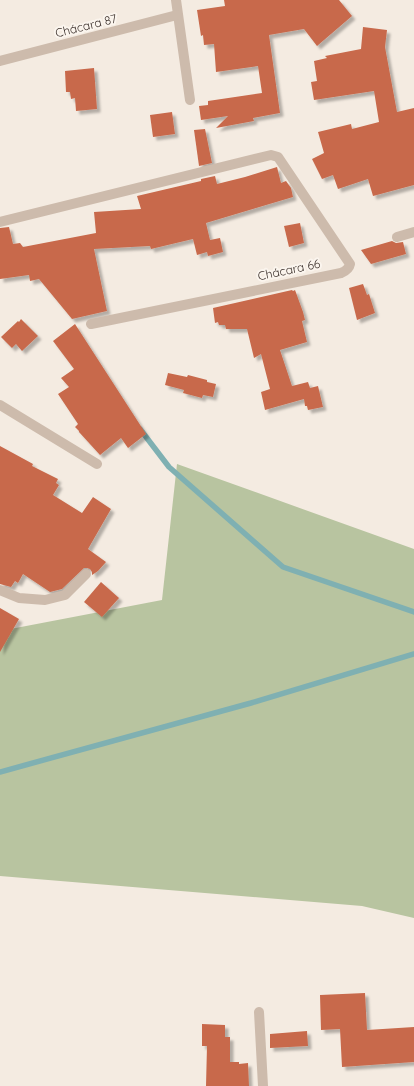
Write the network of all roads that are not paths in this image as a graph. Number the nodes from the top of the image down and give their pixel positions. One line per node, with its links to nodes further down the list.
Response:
1 (176, 0): 2 (street)
2 (178, 15): 3 (street, Chácara 87); 4 (street)
3 (0, 61)
4 (190, 100)
5 (0, 222): 8 (street, Chácara 66)
6 (414, 232): 7 (street)
7 (397, 237)
8 (91, 324)
9 (0, 405): 10 (street)
10 (97, 464)
11 (86, 574): 12 (street)
12 (0, 590)
13 (259, 1012): 14 (street)
14 (263, 1086)

